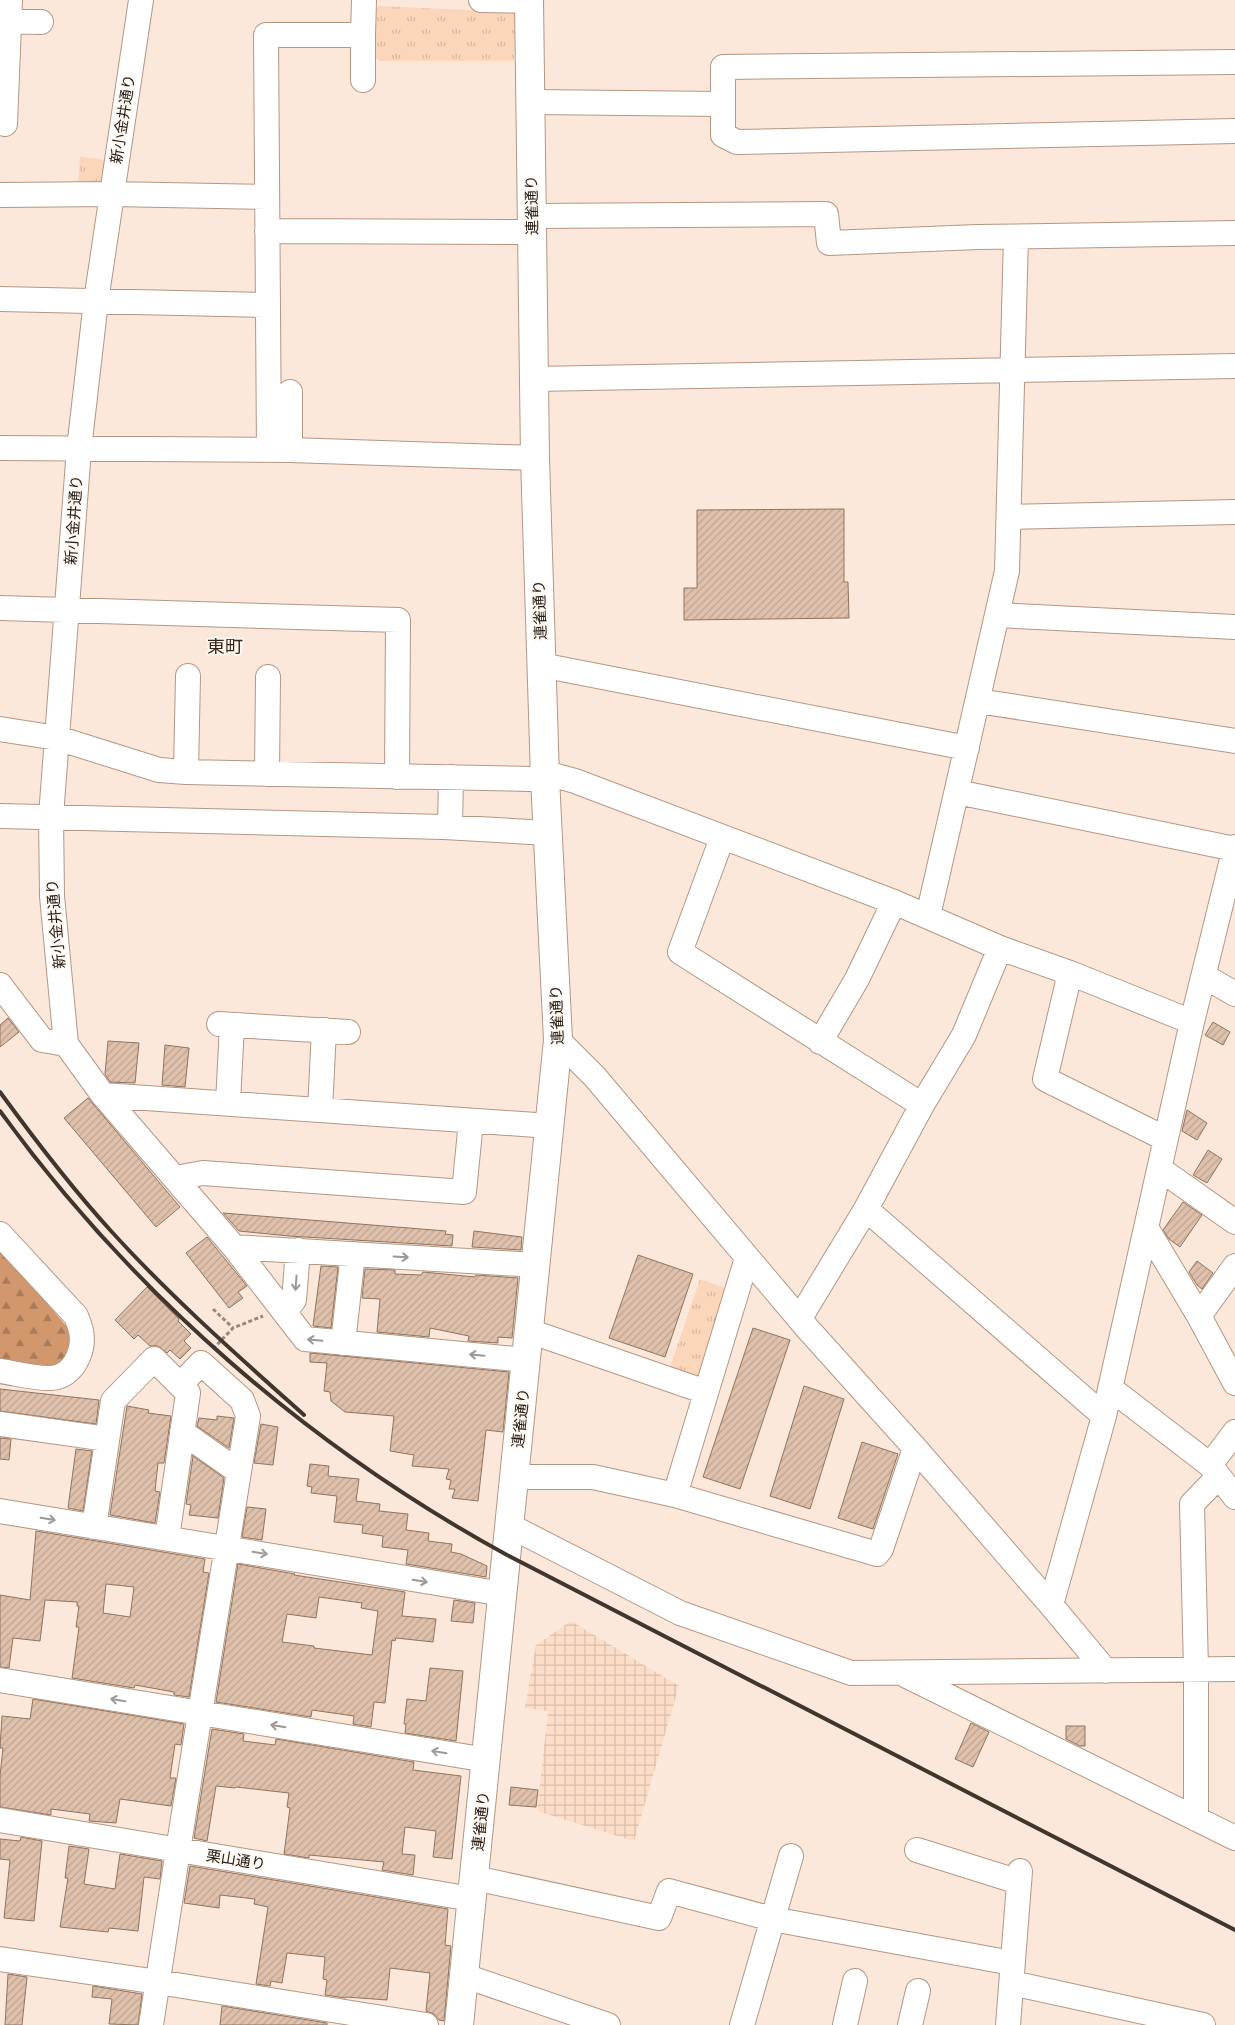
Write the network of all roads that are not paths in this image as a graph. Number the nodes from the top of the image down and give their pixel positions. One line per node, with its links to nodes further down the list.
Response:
1 (140, 0): 15 (street, 新小金井通り)
2 (364, 0): 7 (street)
3 (481, 0): 4 (street)
4 (529, 1): 11 (main road, 連雀通り)
5 (6, 14): 6 (street); 10 (street)
6 (41, 22)
7 (363, 35): 9 (street); 17 (street)
8 (1235, 62): 12 (street)
9 (363, 80)
10 (3, 89): 13 (street)
11 (530, 102): 12 (street); 18 (main road, 連雀通り)
12 (723, 104): 14 (street)
13 (5, 124)
14 (1235, 131)
15 (111, 194): 16 (street); 17 (street); 23 (street, 新小金井通り)
16 (0, 195)
17 (267, 197): 19 (street)
18 (531, 224): 19 (street); 21 (street); 27 (main road, 連雀通り)
19 (267, 231): 24 (street)
20 (1235, 233): 21 (street)
21 (1016, 237): 26 (street)
22 (0, 299): 23 (street)
23 (96, 301): 24 (street); 30 (street, 新小金井通り)
24 (268, 305): 31 (street)
25 (1235, 366): 26 (street)
26 (1014, 370): 27 (street); 34 (street)
27 (534, 379): 32 (main road, 連雀通り)
28 (290, 392): 31 (street)
29 (0, 448): 30 (street)
30 (79, 449): 31 (street); 36 (street, 新小金井通り)
31 (279, 449): 32 (street)
32 (535, 458): 39 (main road, 連雀通り)
33 (1235, 512): 34 (street)
34 (1010, 517): 37 (street)
35 (0, 608): 36 (street)
36 (67, 609): 44 (street, 新小金井通り); 49 (street)
37 (998, 615): 38 (street); 42 (street)
38 (1235, 627)
39 (541, 665): 46 (street); 51 (main road, 連雀通り)
40 (188, 676): 47 (street)
41 (268, 677): 48 (street)
42 (978, 701): 45 (street); 46 (street)
43 (0, 729): 44 (street)
44 (57, 738): 47 (street); 54 (street, 新小金井通り)
45 (1235, 741)
46 (967, 748): 52 (street)
47 (186, 772): 48 (street)
48 (267, 774): 49 (street)
49 (397, 776): 50 (street)
50 (451, 778): 51 (street); 55 (street)
51 (545, 778): 56 (main road, 連雀通り); 57 (street)
52 (957, 792): 58 (street); 61 (street)
53 (0, 816): 54 (street)
54 (50, 816): 55 (street); 72 (street, 新小金井通り)
55 (450, 827): 56 (street)
56 (548, 833): 70 (main road, 連雀通り)
57 (722, 838): 59 (street); 71 (street)
58 (1235, 848): 60 (street)
59 (894, 902): 61 (street); 71 (street)
60 (1228, 908): 64 (street)
61 (928, 916): 62 (street)
62 (1000, 948): 63 (street); 75 (street)
63 (1070, 973): 67 (street); 79 (street)
64 (1204, 976): 66 (street); 67 (street)
65 (0, 985): 72 (street)
66 (1235, 994)
67 (1192, 1022): 79 (street)
68 (324, 1030): 69 (street); 74 (street); 76 (street)
69 (348, 1032)
70 (558, 1040): 78 (main road, 連雀通り); 89 (street)
71 (820, 1042): 75 (street)
72 (66, 1044): 73 (street)
73 (103, 1095): 74 (street); 81 (street)
74 (228, 1104): 76 (street)
75 (922, 1105): 82 (street)
76 (320, 1110): 77 (street)
77 (471, 1121): 78 (street); 81 (street)
78 (550, 1126): 90 (main road, 連雀通り)
79 (1166, 1139): 80 (street)
80 (1160, 1170): 83 (street); 84 (street)
81 (176, 1178): 86 (street)
82 (866, 1209): 94 (street); 103 (street)
83 (1235, 1222)
84 (1146, 1229): 93 (street); 101 (street)
85 (0, 1234): 98 (street)
86 (234, 1246): 87 (street); 92 (street)
87 (298, 1250): 88 (street); 92 (street, one-way to 92)
88 (352, 1254): 90 (street, one-way to 90); 96 (street)
89 (747, 1258): 94 (street); 102 (street)
90 (536, 1265): 95 (main road, 連雀通り)
91 (1235, 1266): 93 (street)
92 (282, 1309): 96 (street, one-way to 92)
93 (1199, 1316): 99 (street)
94 (800, 1318): 108 (street)
95 (529, 1331): 97 (main road, 連雀通り); 102 (street)
96 (343, 1343): 97 (street, one-way to 96)
97 (526, 1360): 111 (main road, 連雀通り)
98 (0, 1371)
99 (1235, 1383)
100 (180, 1385): 105 (street); 107 (street); 110 (street)
101 (1110, 1388): 103 (street); 109 (street)
102 (706, 1392): 112 (street)
103 (1104, 1416): 120 (street)
104 (0, 1424): 107 (street)
105 (182, 1432): 110 (street); 117 (street)
106 (1235, 1432): 109 (street)
107 (107, 1439): 116 (street)
108 (915, 1448): 112 (street); 120 (street)
109 (1214, 1471): 113 (street); 122 (street)
110 (240, 1472): 118 (street)
111 (514, 1477): 112 (street); 115 (main road, 連雀通り)
112 (675, 1495)
113 (1235, 1497)
114 (0, 1511): 116 (street, one-way to 116)
115 (510, 1526): 119 (main road, 連雀通り); 124 (street)
116 (94, 1527): 117 (street)
117 (167, 1538): 118 (street)
118 (228, 1548): 119 (street, one-way to 119); 126 (street)
119 (503, 1594): 127 (main road, 連雀通り)
120 (1051, 1605): 123 (street)
121 (1235, 1669): 122 (street)
122 (1196, 1670): 123 (street); 128 (street)
123 (1106, 1671): 124 (street)
124 (901, 1673): 128 (street)
125 (0, 1680): 126 (street, one-way to 125)
126 (200, 1713): 127 (street, one-way to 126); 131 (street)
127 (487, 1760): 134 (main road, 連雀通り)
128 (1196, 1819): 130 (street)
129 (0, 1820): 131 (street, 栗山通り)
130 (1235, 1838)
131 (178, 1850): 134 (street, 栗山通り); 140 (street)
132 (917, 1850): 137 (street)
133 (791, 1856): 135 (street)
134 (473, 1888): 135 (street, 栗山通り); 138 (main road, 連雀通り)
135 (772, 1919): 137 (street); 147 (street)
136 (0, 1959): 140 (street)
137 (1012, 1973): 142 (street); 150 (street)
138 (465, 1976): 145 (main road, 連雀通り); 146 (street)
139 (855, 1981): 148 (street)
140 (158, 1982): 143 (street); 144 (street)
141 (918, 1991): 149 (street)
142 (1157, 2020): 151 (street)
143 (152, 2025)
144 (426, 2025)
145 (459, 2025)
146 (608, 2025)
147 (742, 2025)
148 (844, 2025)
149 (910, 2025)
150 (1008, 2025)
151 (1203, 2025)

